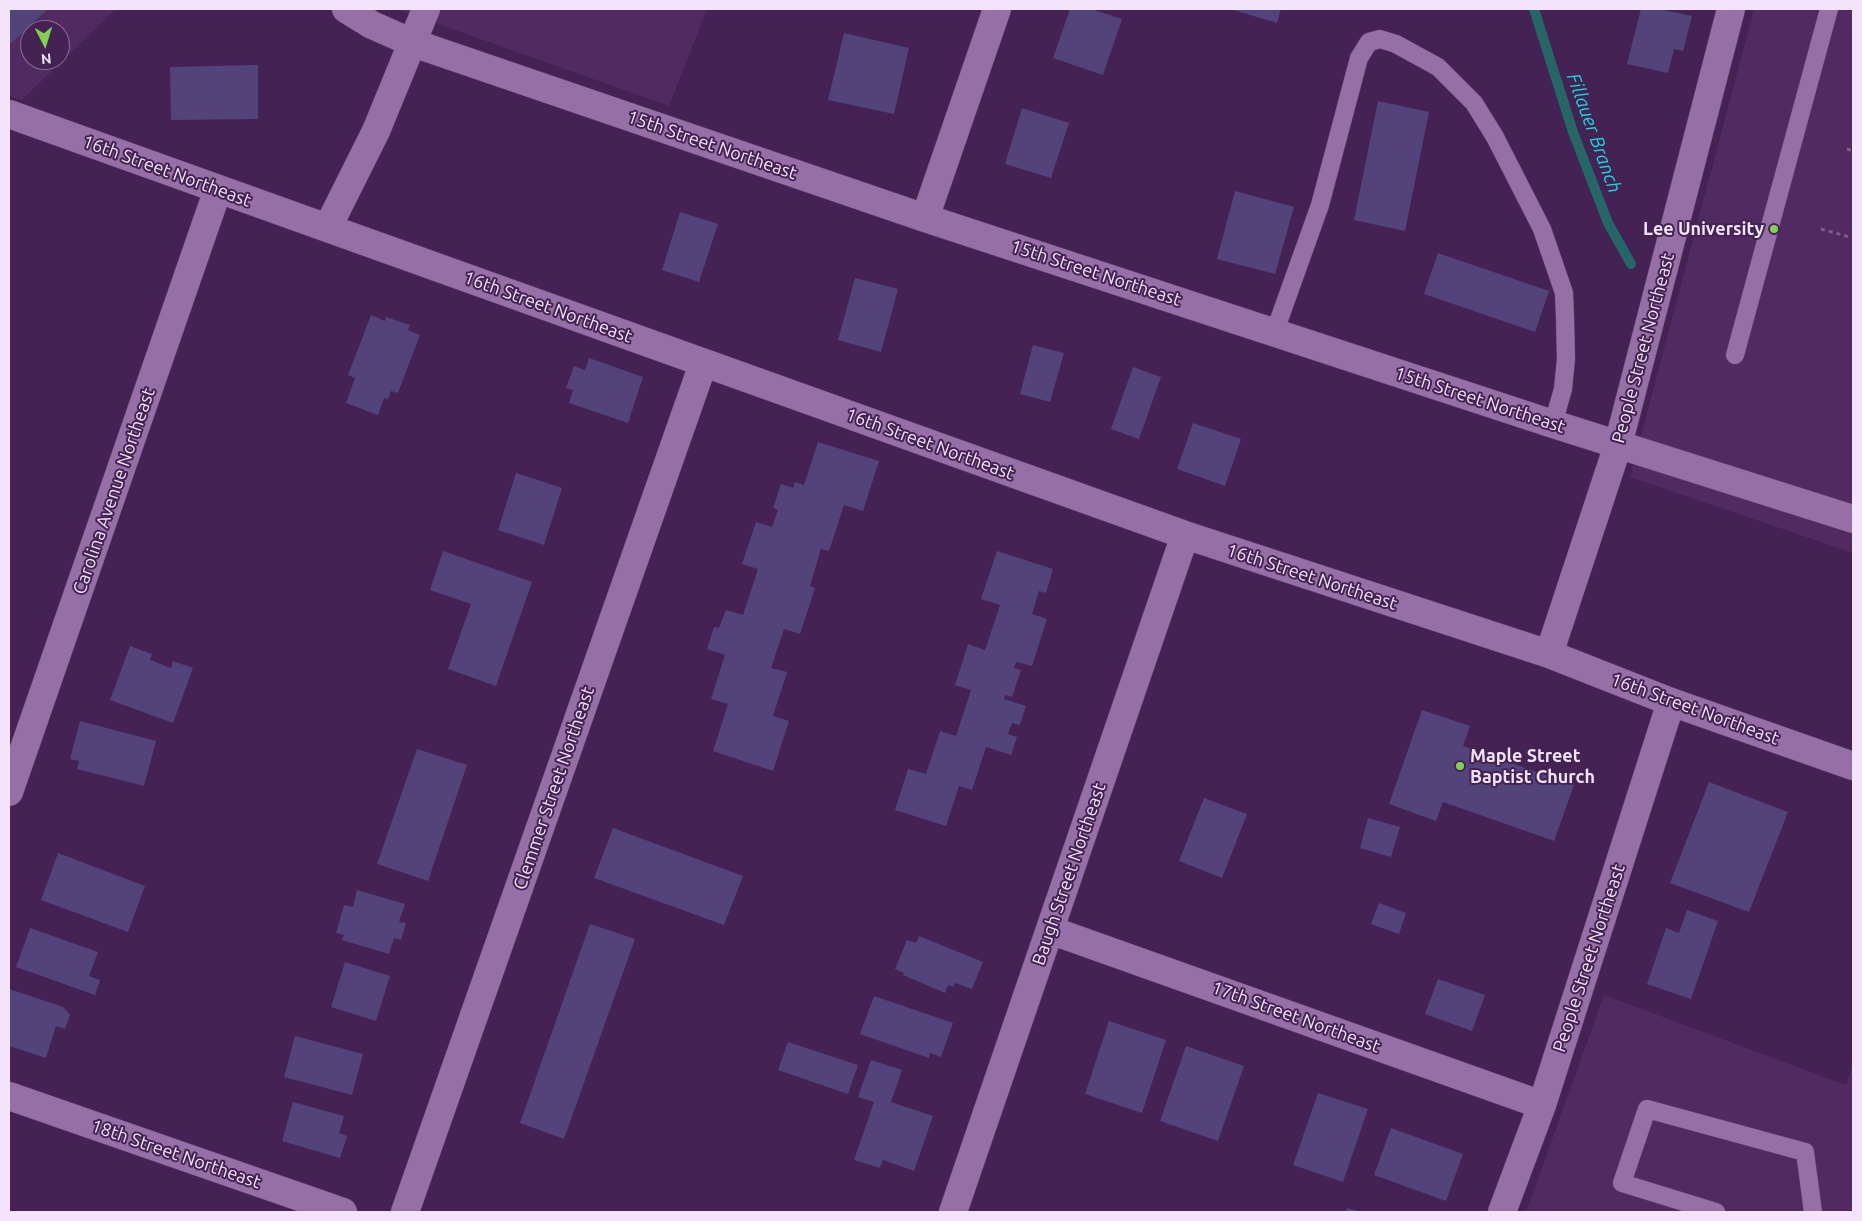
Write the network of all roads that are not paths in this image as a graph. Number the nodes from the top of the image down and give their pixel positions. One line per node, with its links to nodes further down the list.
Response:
1 (346, 9): 6 (street, 15th Street Northeast)
2 (426, 9): 6 (street)
3 (997, 9): 9 (street)
4 (1731, 9): 15 (street, People Street Northeast)
5 (1829, 9): 12 (lane)
6 (413, 43): 9 (street, 15th Street Northeast); 10 (street)
7 (9, 114): 8 (street, 16th Street Northeast)
8 (218, 189): 10 (street, 16th Street Northeast); 21 (street, Carolina Avenue Northeast)
9 (925, 218): 11 (street, 15th Street Northeast)
10 (328, 227): 13 (street, 16th Street Northeast)
11 (1275, 331): 14 (street, 15th Street Northeast); 14 (lane)
12 (1735, 355)
13 (703, 364): 17 (street, 16th Street Northeast); 26 (street, Clemmer Street Northeast)
14 (1553, 424): 15 (street, 15th Street Northeast)
15 (1618, 445): 16 (street, 15th Street Northeast); 18 (street, People Street Northeast)
16 (1853, 519)
17 (1185, 535): 18 (street, 16th Street Northeast); 22 (street, Baugh Street Northeast)
18 (1549, 654): 19 (street, 16th Street Northeast)
19 (1671, 702): 20 (street, 16th Street Northeast); 24 (street, People Street Northeast)
20 (1853, 766)
21 (9, 792)
22 (1050, 930): 24 (street, 17th Street Northeast); 27 (street, Baugh Street Northeast)
23 (9, 1096): 25 (street, 18th Street Northeast)
24 (1542, 1105): 28 (street, People Street Northeast)
25 (343, 1212)
26 (405, 1212)
27 (953, 1212)
28 (1502, 1212)
29 (1716, 1212): 30 (lane)
30 (1813, 1212)

